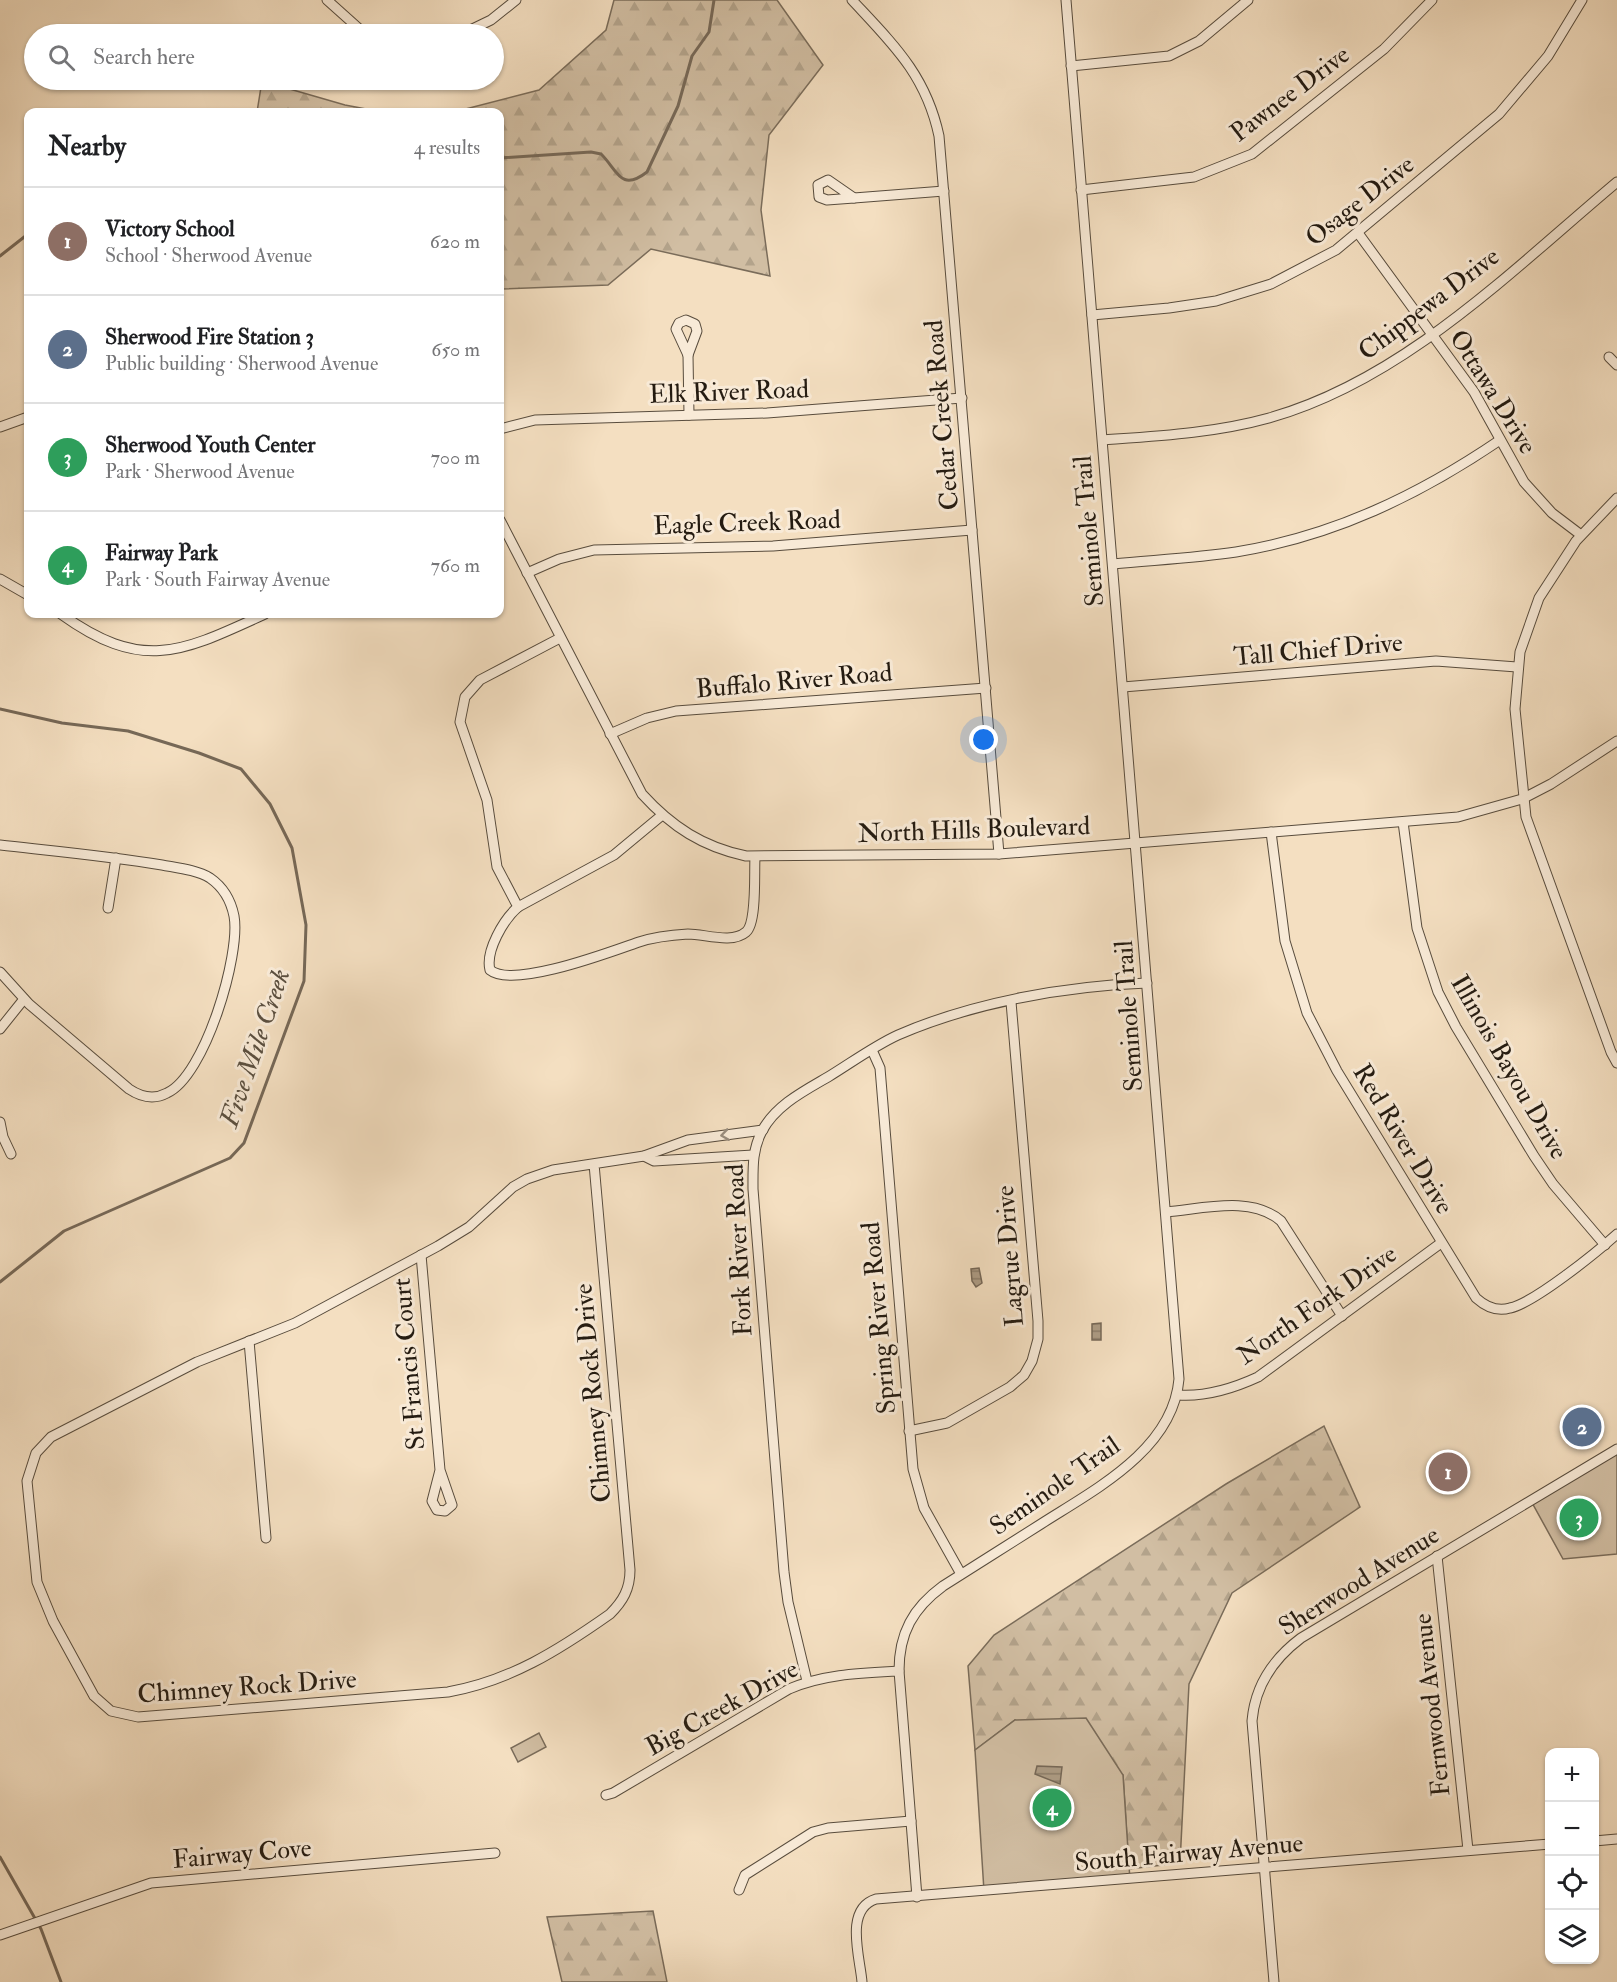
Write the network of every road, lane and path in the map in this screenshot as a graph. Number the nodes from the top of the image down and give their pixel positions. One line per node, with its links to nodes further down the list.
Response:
1 (327, 0): 8 (street)
2 (516, 0): 9 (street)
3 (852, 0): 13 (street, Cedar Creek Road)
4 (1066, 0): 10 (street, Seminole Trail)
5 (1248, 0): 10 (street)
6 (1432, 0): 12 (street, Pawnee Drive)
7 (1582, 0): 15 (street, Osage Drive)
8 (354, 24)
9 (483, 24)
10 (1071, 66): 12 (street, Seminole Trail)
11 (1617, 182): 17 (street, Chippewa Drive)
12 (1081, 190): 16 (street, Seminole Trail)
13 (944, 191): 14 (street); 21 (street, Cedar Creek Road)
14 (854, 198)
15 (1358, 233): 16 (street, Osage Drive); 17 (street, Ottawa Drive)
16 (1092, 315): 26 (street, Seminole Trail)
17 (1433, 334): 26 (street, Chippewa Drive); 27 (street, Ottawa Drive)
18 (688, 355): 22 (street)
19 (1609, 357): 20 (street)
20 (1617, 365)
21 (962, 398): 22 (street, Elk River Road); 30 (street, Cedar Creek Road)
22 (689, 416): 25 (street, Elk River Road)
23 (24, 418): 24 (street)
24 (0, 427)
25 (504, 428)
26 (1102, 440): 32 (street, Seminole Trail)
27 (1500, 440): 31 (street, Ottawa Drive); 32 (street)
28 (1617, 498): 31 (street)
29 (504, 528): 33 (street, North Hills Boulevard)
30 (972, 530): 33 (street, Eagle Creek Road); 41 (street, Cedar Creek Road)
31 (1581, 535): 39 (street)
32 (1113, 564): 40 (street, Seminole Trail)
33 (527, 573): 38 (street, North Hills Boulevard)
34 (0, 579): 35 (street)
35 (24, 593)
36 (69, 618): 37 (street)
37 (256, 618)
38 (560, 638): 42 (street, North Hills Boulevard); 53 (street)
39 (1517, 667): 40 (street, Tall Chief Drive); 44 (street)
40 (1123, 687): 48 (street, Seminole Trail)
41 (986, 688): 42 (street, Buffalo River Road); 50 (street, Cedar Creek Road)
42 (610, 734): 45 (street, North Hills Boulevard)
43 (1617, 741): 44 (street, North Hills Boulevard)
44 (1522, 799): 46 (street, North Hills Boulevard); 61 (street)
45 (661, 816): 51 (street, North Hills Boulevard); 53 (street)
46 (1403, 822): 47 (street, North Hills Boulevard); 71 (street, Illinois Bayou Drive)
47 (1271, 832): 48 (street, North Hills Boulevard); 70 (street, Red River Drive)
48 (1136, 843): 50 (street, North Hills Boulevard); 56 (street, Seminole Trail)
49 (0, 845): 52 (street)
50 (999, 855): 51 (street, North Hills Boulevard)
51 (755, 857): 53 (street)
52 (116, 858): 54 (street); 57 (street)
53 (518, 907)
54 (108, 908)
55 (0, 972): 57 (street)
56 (1147, 983): 58 (street, Fork River Road); 68 (street, Seminole Trail)
57 (24, 999): 59 (street)
58 (1011, 1002): 60 (street, Fork River Road); 76 (street, Lagrue Drive)
59 (0, 1029)
60 (872, 1050): 63 (street, Fork River Road); 76 (street, Spring River Road)
61 (1617, 1063)
62 (0, 1122): 64 (street)
63 (763, 1130): 65 (street, Fork River Road); 66 (street, Chimney Rock Drive, one-way to 66)
64 (11, 1154)
65 (753, 1155): 66 (street, Chimney Rock Drive); 83 (street, Fork River Road)
66 (644, 1156): 67 (street, Chimney Rock Drive)
67 (594, 1164): 72 (street, Chimney Rock Drive); 74 (street, Chimney Rock Drive)
68 (1166, 1212): 73 (street); 75 (street, Seminole Trail)
69 (1617, 1234): 71 (street, Red River Drive)
70 (1441, 1243): 71 (street, Red River Drive); 73 (street, North Fork Drive)
71 (1605, 1245)
72 (421, 1255): 74 (street, Chimney Rock Drive); 78 (street, St Francis Court)
73 (1342, 1316): 75 (street, North Fork Drive)
74 (249, 1341): 79 (street)
75 (1178, 1395): 81 (street, Seminole Trail)
76 (909, 1431): 81 (street, Spring River Road)
77 (1617, 1449): 80 (street, Sherwood Avenue)
78 (440, 1470)
79 (266, 1539)
80 (1437, 1556): 89 (street, Fernwood Avenue); 91 (street, Sherwood Avenue)
81 (962, 1574): 82 (street, Seminole Trail)
82 (898, 1671): 83 (street, Big Creek Drive); 85 (street, Seminole Trail)
83 (807, 1681): 84 (street, Big Creek Drive)
84 (606, 1795)
85 (911, 1821): 92 (street); 93 (street, Seminole Trail)
86 (1617, 1839): 87 (street)
87 (1599, 1840)
88 (1545, 1844): 89 (street, South Fairway Avenue)
89 (1468, 1850): 91 (street, South Fairway Avenue)
90 (495, 1854): 94 (street, Fairway Cove)
91 (1265, 1867): 93 (street, South Fairway Avenue); 96 (street, Sherwood Avenue)
92 (739, 1890)
93 (917, 1897): 95 (street, South Fairway Avenue)
94 (4, 1934)
95 (862, 1982)
96 (1274, 1982)

